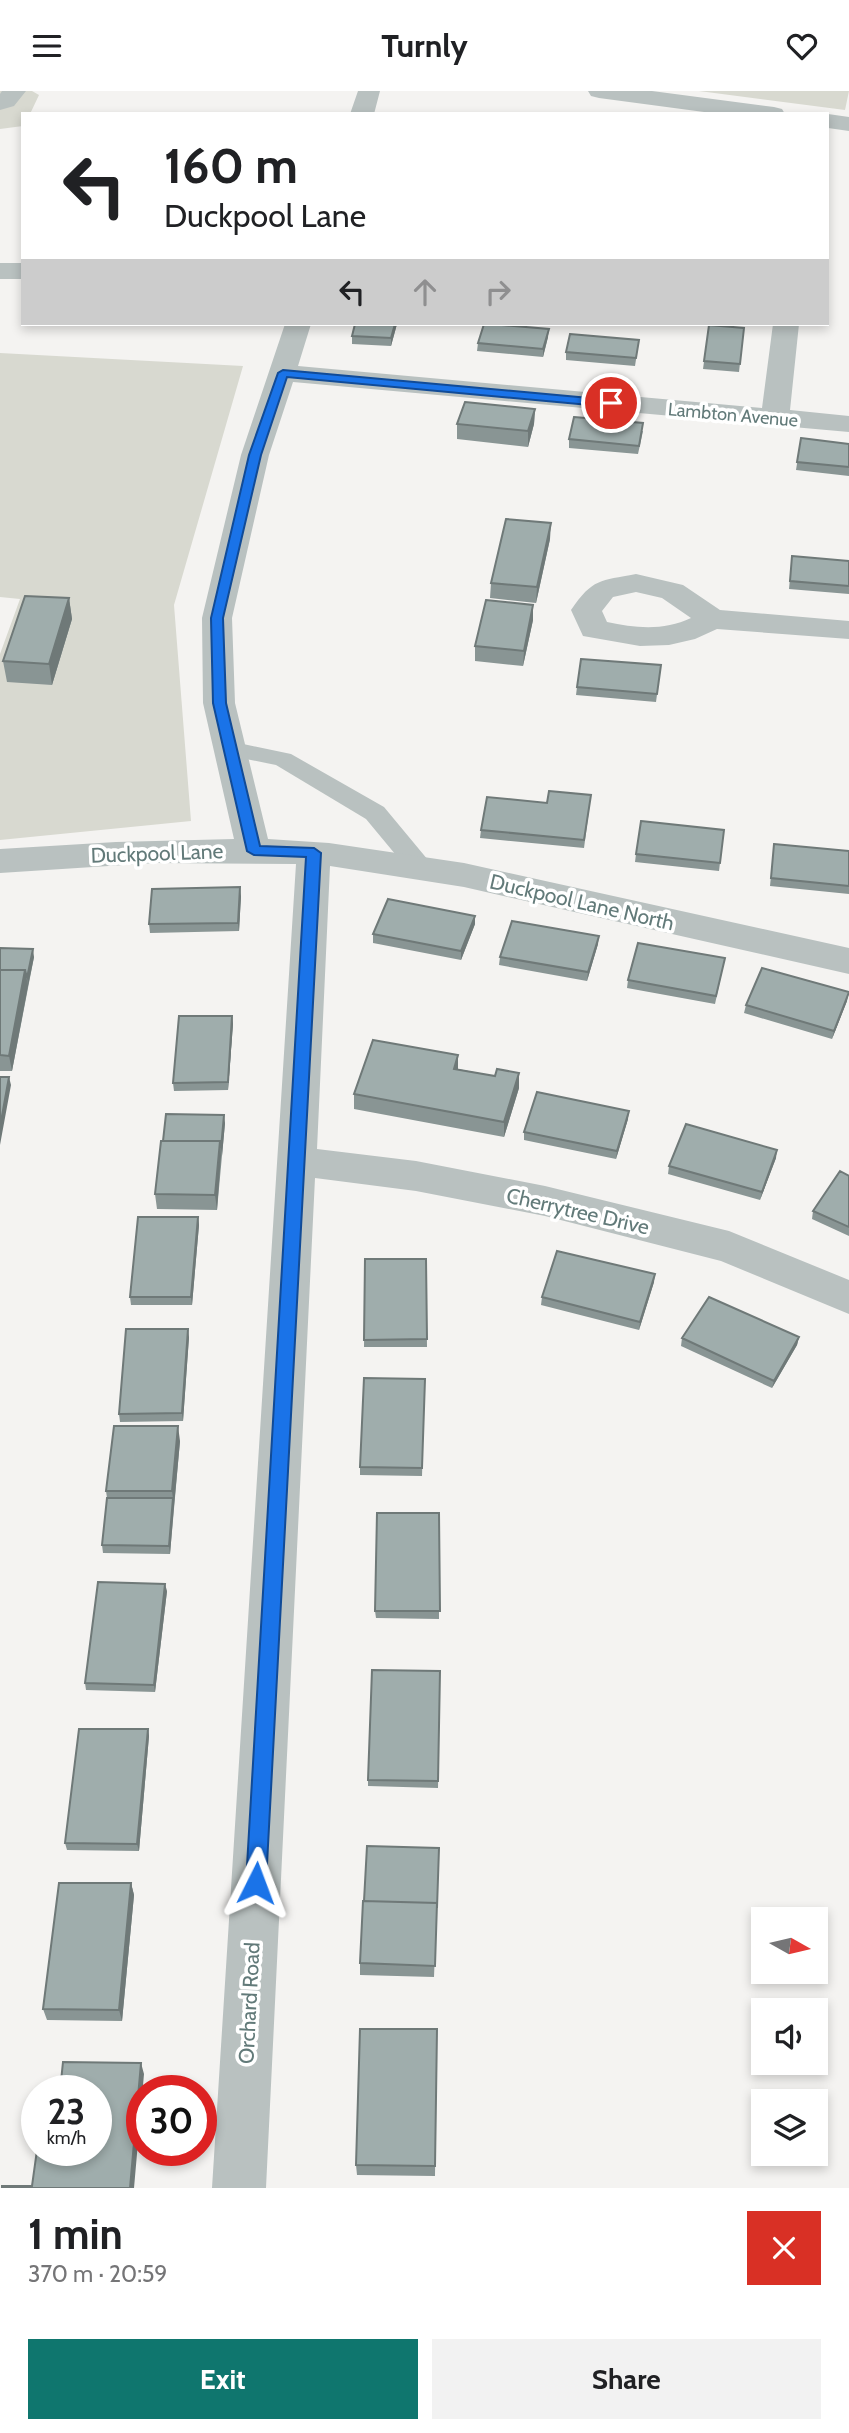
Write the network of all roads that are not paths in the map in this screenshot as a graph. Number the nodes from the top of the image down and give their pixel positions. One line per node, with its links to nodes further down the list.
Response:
1 (15, 91): 4 (street)
2 (369, 91): 5 (street)
3 (599, 91): 6 (street)
4 (0, 103)
5 (363, 112)
6 (759, 112)
7 (829, 121): 8 (street)
8 (849, 124)
9 (0, 271): 10 (street)
10 (21, 271)
11 (297, 326): 13 (street)
12 (786, 326): 14 (street)
13 (283, 373): 14 (street, Lambton Avenue); 18 (street)
14 (775, 419): 15 (street, Lambton Avenue)
15 (849, 425)
16 (712, 619): 17 (street)
17 (849, 630)
18 (229, 749): 19 (street); 22 (lane)
19 (254, 851): 20 (street, Duckpool Lane); 21 (street, Duckpool Lane)
20 (314, 853): 22 (street, Duckpool Lane North); 24 (street, Orchard Road)
21 (0, 861)
22 (424, 872): 23 (street, Duckpool Lane North)
23 (849, 961)
24 (298, 1161): 25 (street, Cherrytree Drive); 26 (street, Orchard Road)
25 (849, 1297)
26 (239, 2188)

